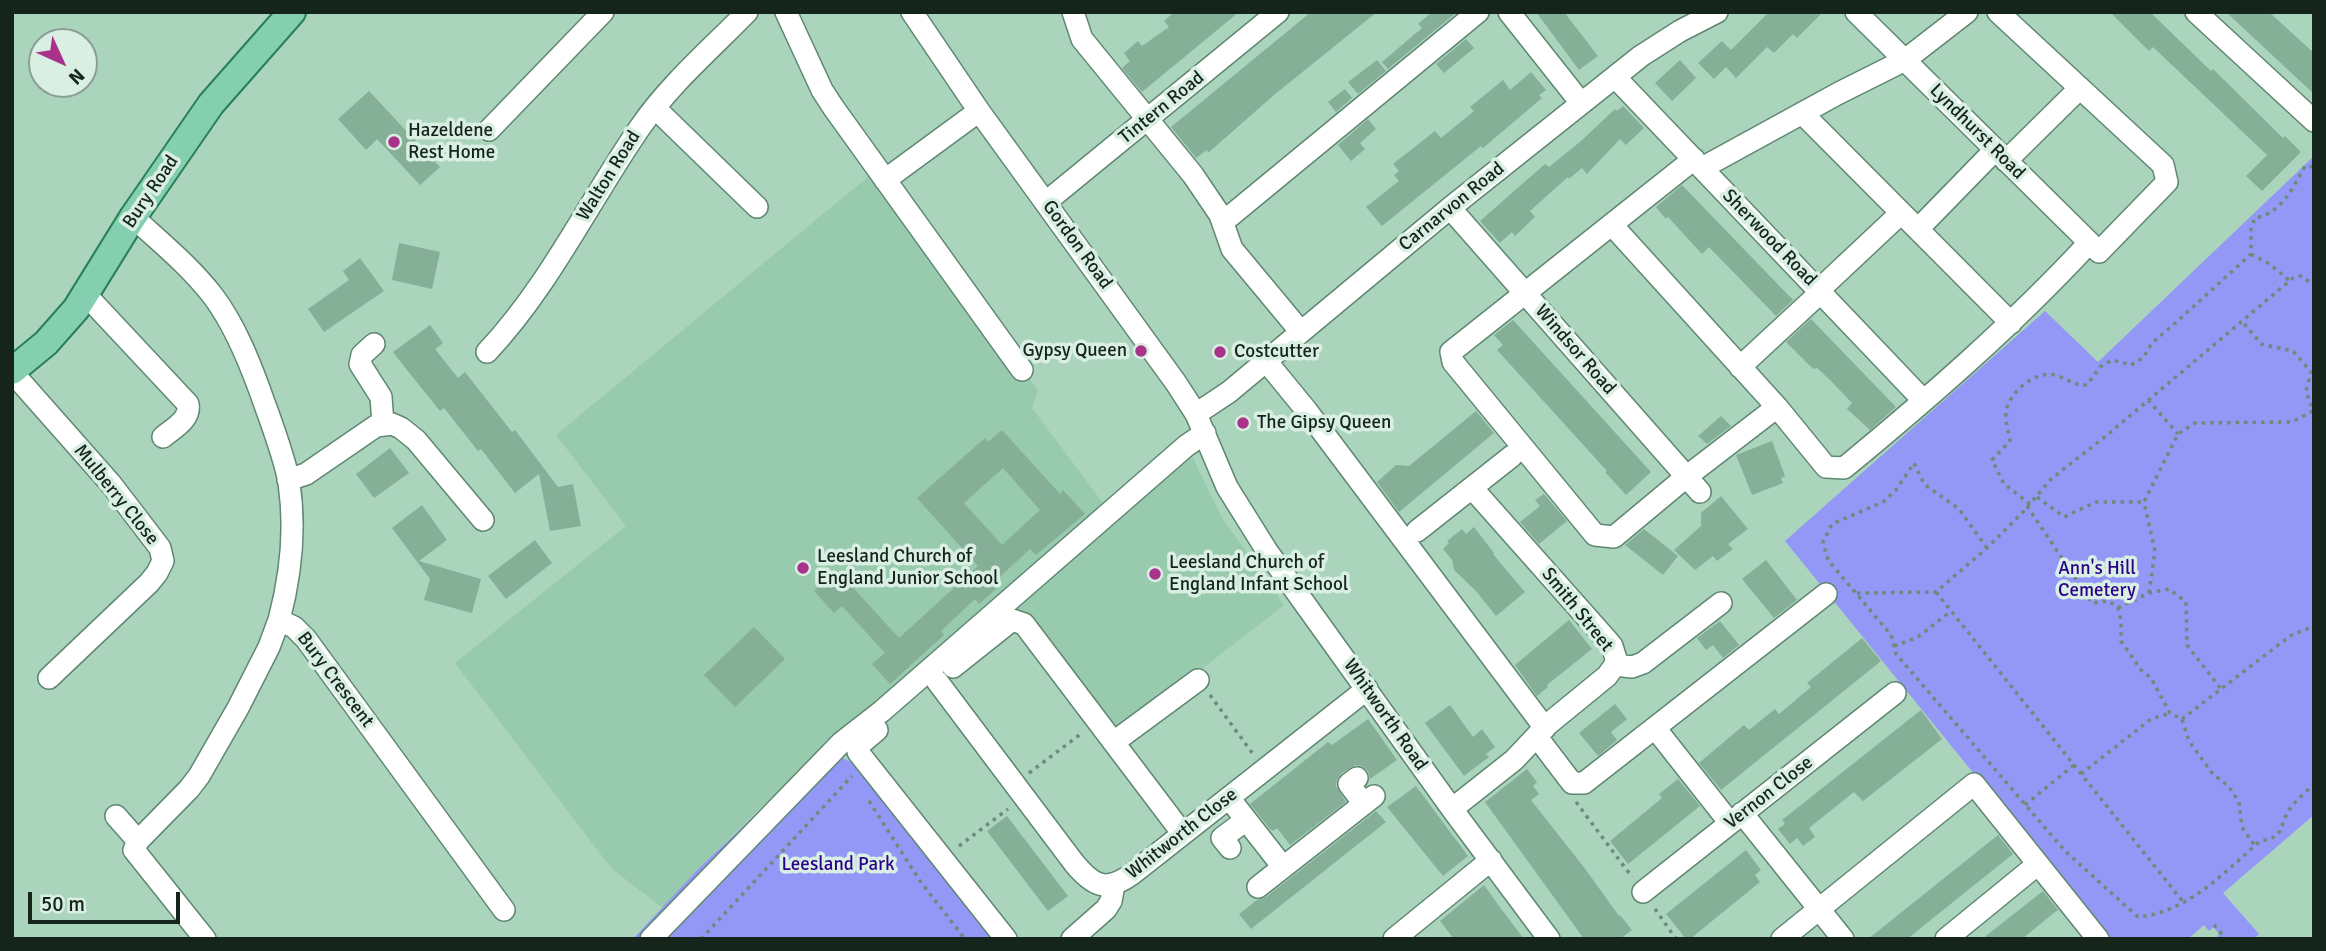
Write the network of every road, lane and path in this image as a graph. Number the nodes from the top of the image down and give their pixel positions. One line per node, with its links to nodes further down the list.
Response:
1 (292, 12): 33 (main road, Bury Road)
2 (603, 12): 24 (street)
3 (747, 12): 19 (street, Walton Road)
4 (786, 12): 28 (street)
5 (912, 12): 20 (street, Gordon Road)
6 (1278, 12): 22 (street, Tintern Road)
7 (1478, 12): 34 (street)
8 (1509, 12): 18 (street)
9 (1717, 12): 16 (street, Carnarvon Road)
10 (1856, 12): 15 (street, Lyndhurst Road)
11 (1968, 12): 15 (street)
12 (1998, 12): 17 (street)
13 (1080, 16): 22 (street)
14 (2208, 16): 23 (street)
15 (1905, 60): 21 (street); 25 (street, Lyndhurst Road)
16 (1615, 77): 18 (street, Carnarvon Road); 26 (street, Sherwood Road)
17 (2080, 88): 25 (street); 37 (street)
18 (1581, 103): 31 (street, Carnarvon Road)
19 (655, 108): 30 (street); 48 (street, Walton Road)
20 (979, 111): 28 (street); 29 (street, Gordon Road)
21 (1802, 113): 26 (street); 32 (street)
22 (1148, 120): 29 (street, Tintern Road); 34 (street)
23 (2314, 121)
24 (489, 130)
25 (2000, 156): 36 (street); 37 (street, Lyndhurst Road)
26 (1698, 163): 35 (street); 41 (street, Sherwood Road)
27 (2314, 167): 38 (path)
28 (885, 180): 51 (street)
29 (1046, 202): 57 (street, Gordon Road)
30 (757, 207)
31 (1450, 208): 42 (street, Windsor Road); 46 (street, Carnarvon Road)
32 (1901, 213): 36 (street); 41 (street)
33 (133, 217): 43 (main road, Bury Road); 61 (street, Bury Crescent)
34 (1223, 222): 46 (street)
35 (1612, 225): 42 (street); 50 (street)
36 (1918, 229): 45 (street)
37 (2094, 248): 45 (street)
38 (2251, 254): 39 (path); 67 (path)
39 (2290, 281): 40 (path); 44 (path)
40 (2314, 285)
41 (1820, 291): 50 (street); 53 (street, Sherwood Road)
42 (1525, 293): 62 (street, Windsor Road); 62 (street)
43 (86, 295): 52 (main road, Bury Road); 59 (street)
44 (2242, 321): 54 (path); 58 (path)
45 (2011, 323): 53 (street)
46 (1301, 332): 49 (street, Carnarvon Road)
47 (374, 344): 56 (street)
48 (487, 352)
49 (1265, 361): 57 (street, Carnarvon Road); 92 (street)
50 (1740, 367): 55 (street)
51 (1022, 370)
52 (12, 372): 82 (street, Mulberry Close)
53 (1923, 400): 55 (street)
54 (2148, 400): 58 (path); 65 (path)
55 (1777, 407): 62 (street)
56 (383, 424): 61 (street); 68 (street)
57 (1200, 424): 63 (street, Gordon Road); 94 (street, Carnarvon Road)
58 (2178, 435): 66 (path)
59 (163, 437)
60 (1513, 456): 64 (street)
61 (288, 480): 78 (street, Bury Crescent)
62 (1693, 484)
63 (1227, 487): 85 (street, Whitworth Road)
64 (1472, 488): 69 (street); 81 (street, Smith Street)
65 (2036, 496): 66 (path); 67 (path)
66 (2144, 502): 73 (path)
67 (2029, 505): 70 (path); 76 (path)
68 (483, 520)
69 (1417, 531)
70 (1987, 548): 71 (path); 72 (path)
71 (1936, 592): 72 (path); 77 (path)
72 (1855, 593): 80 (path)
73 (2150, 593): 76 (path); 86 (path)
74 (1826, 594): 91 (street)
75 (1721, 603): 81 (street)
76 (2118, 608): 88 (path)
77 (1951, 611): 80 (path); 95 (path)
78 (279, 620): 112 (street); 124 (street, Bury Crescent)
79 (2314, 626): 86 (path)
80 (1894, 646): 106 (path)
81 (1615, 665): 92 (street, Smith Street)
82 (49, 678)
83 (1198, 680): 93 (street); 96 (path)
84 (936, 681): 90 (street); 102 (street, Whitworth Close); 115 (street)
85 (1367, 689): 96 (street, Whitworth Close); 107 (street, Whitworth Road)
86 (2221, 689): 89 (path)
87 (1895, 693): 109 (street, Vernon Close)
88 (2170, 713): 89 (path); 97 (path)
89 (2182, 719): 113 (path)
90 (1097, 721): 93 (street); 102 (path)
91 (1655, 728): 92 (street); 109 (street)
92 (1541, 732): 107 (street, Smith Street)
93 (1114, 742): 111 (street)
94 (841, 743): 98 (path); 127 (street, Carnarvon Road)
95 (2074, 765): 97 (path); 106 (path)
96 (1264, 770): 104 (street, Whitworth Close)
97 (2081, 774): 122 (path)
98 (852, 776): 100 (path); 128 (path)
99 (1357, 778): 118 (street)
100 (856, 782)
101 (2314, 785): 113 (path)
102 (1019, 790): 115 (path); 119 (street, Whitworth Close)
103 (863, 793): 129 (path)
104 (1229, 798): 110 (street); 111 (street, Whitworth Close)
105 (1575, 800): 121 (path)
106 (2025, 805): 122 (path)
107 (1452, 809): 116 (street, Whitworth Road)
108 (116, 816): 112 (street)
109 (1736, 818): 121 (street, Vernon Close); 123 (street)
110 (1245, 820): 114 (street); 118 (street)
111 (1183, 834): 119 (street, Whitworth Close)
112 (138, 841): 126 (street)
113 (2255, 846): 122 (path)
114 (1230, 848)
115 (942, 859): 130 (street)
116 (1491, 860): 132 (street); 133 (street, Whitworth Road)
117 (2038, 864): 123 (street); 137 (street); 138 (street)
118 (1283, 867): 120 (street)
119 (1114, 885): 131 (street)
120 (1258, 887)
121 (1643, 892): 134 (path)
122 (2184, 903)
123 (1820, 909): 135 (street); 136 (street)
124 (504, 910)
125 (2214, 925): 139 (path)
126 (205, 939)
127 (651, 939)
128 (701, 939)
129 (965, 939)
130 (1006, 939)
131 (1072, 939)
132 (1394, 939)
133 (1549, 939)
134 (1676, 939)
135 (1782, 939)
136 (1843, 939)
137 (1946, 939)
138 (2098, 939)
139 (2226, 939)

